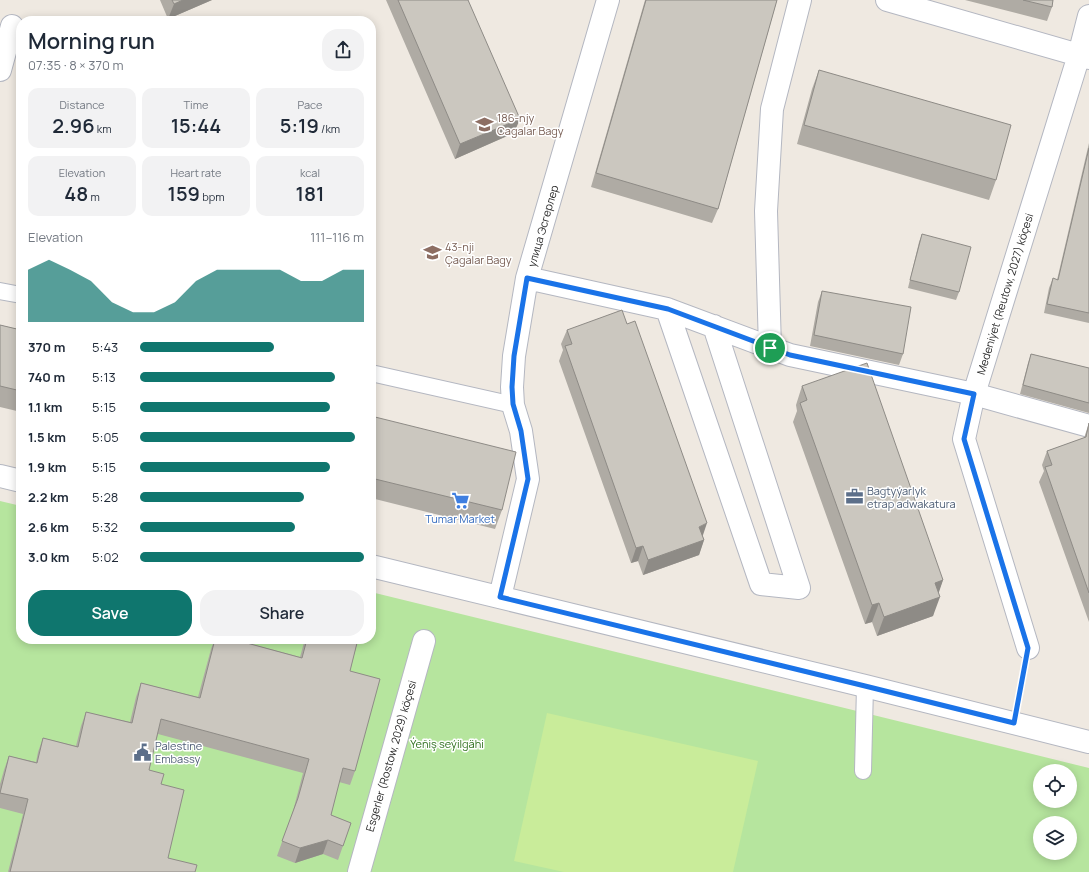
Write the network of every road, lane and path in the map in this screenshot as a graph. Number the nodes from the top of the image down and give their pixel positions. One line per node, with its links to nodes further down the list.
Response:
1 (608, 0): 8 (street, улица Эсгерлер)
2 (800, 0): 13 (street)
3 (887, 0): 6 (street)
4 (1089, 16): 6 (street, Medeniýet (Reutow, 2027) köçesi)
5 (12, 26): 7 (street)
6 (1084, 56): 15 (street, Medeniýet (Reutow, 2027) köçesi)
7 (0, 70)
8 (527, 278): 11 (street); 16 (street, улица Эсгерлер)
9 (0, 291): 10 (lane)
10 (16, 294)
11 (668, 309): 12 (street); 12 (street)
12 (714, 326): 13 (street)
13 (770, 348): 15 (street)
14 (376, 374): 16 (lane)
15 (974, 394): 17 (street); 23 (street, Medeniýet (Reutow, 2027) köçesi)
16 (513, 404): 21 (street, улица Эсгерлер)
17 (1089, 426)
18 (0, 476): 19 (street)
19 (16, 480)
20 (376, 567): 21 (street)
21 (500, 597): 24 (street)
22 (424, 641): 28 (street, Esgerler (Rostow, 2029) köçesi)
23 (1028, 648): 25 (path)
24 (865, 686): 25 (street); 27 (lane)
25 (1014, 723): 26 (street)
26 (1089, 742)
27 (863, 771)
28 (358, 872)

